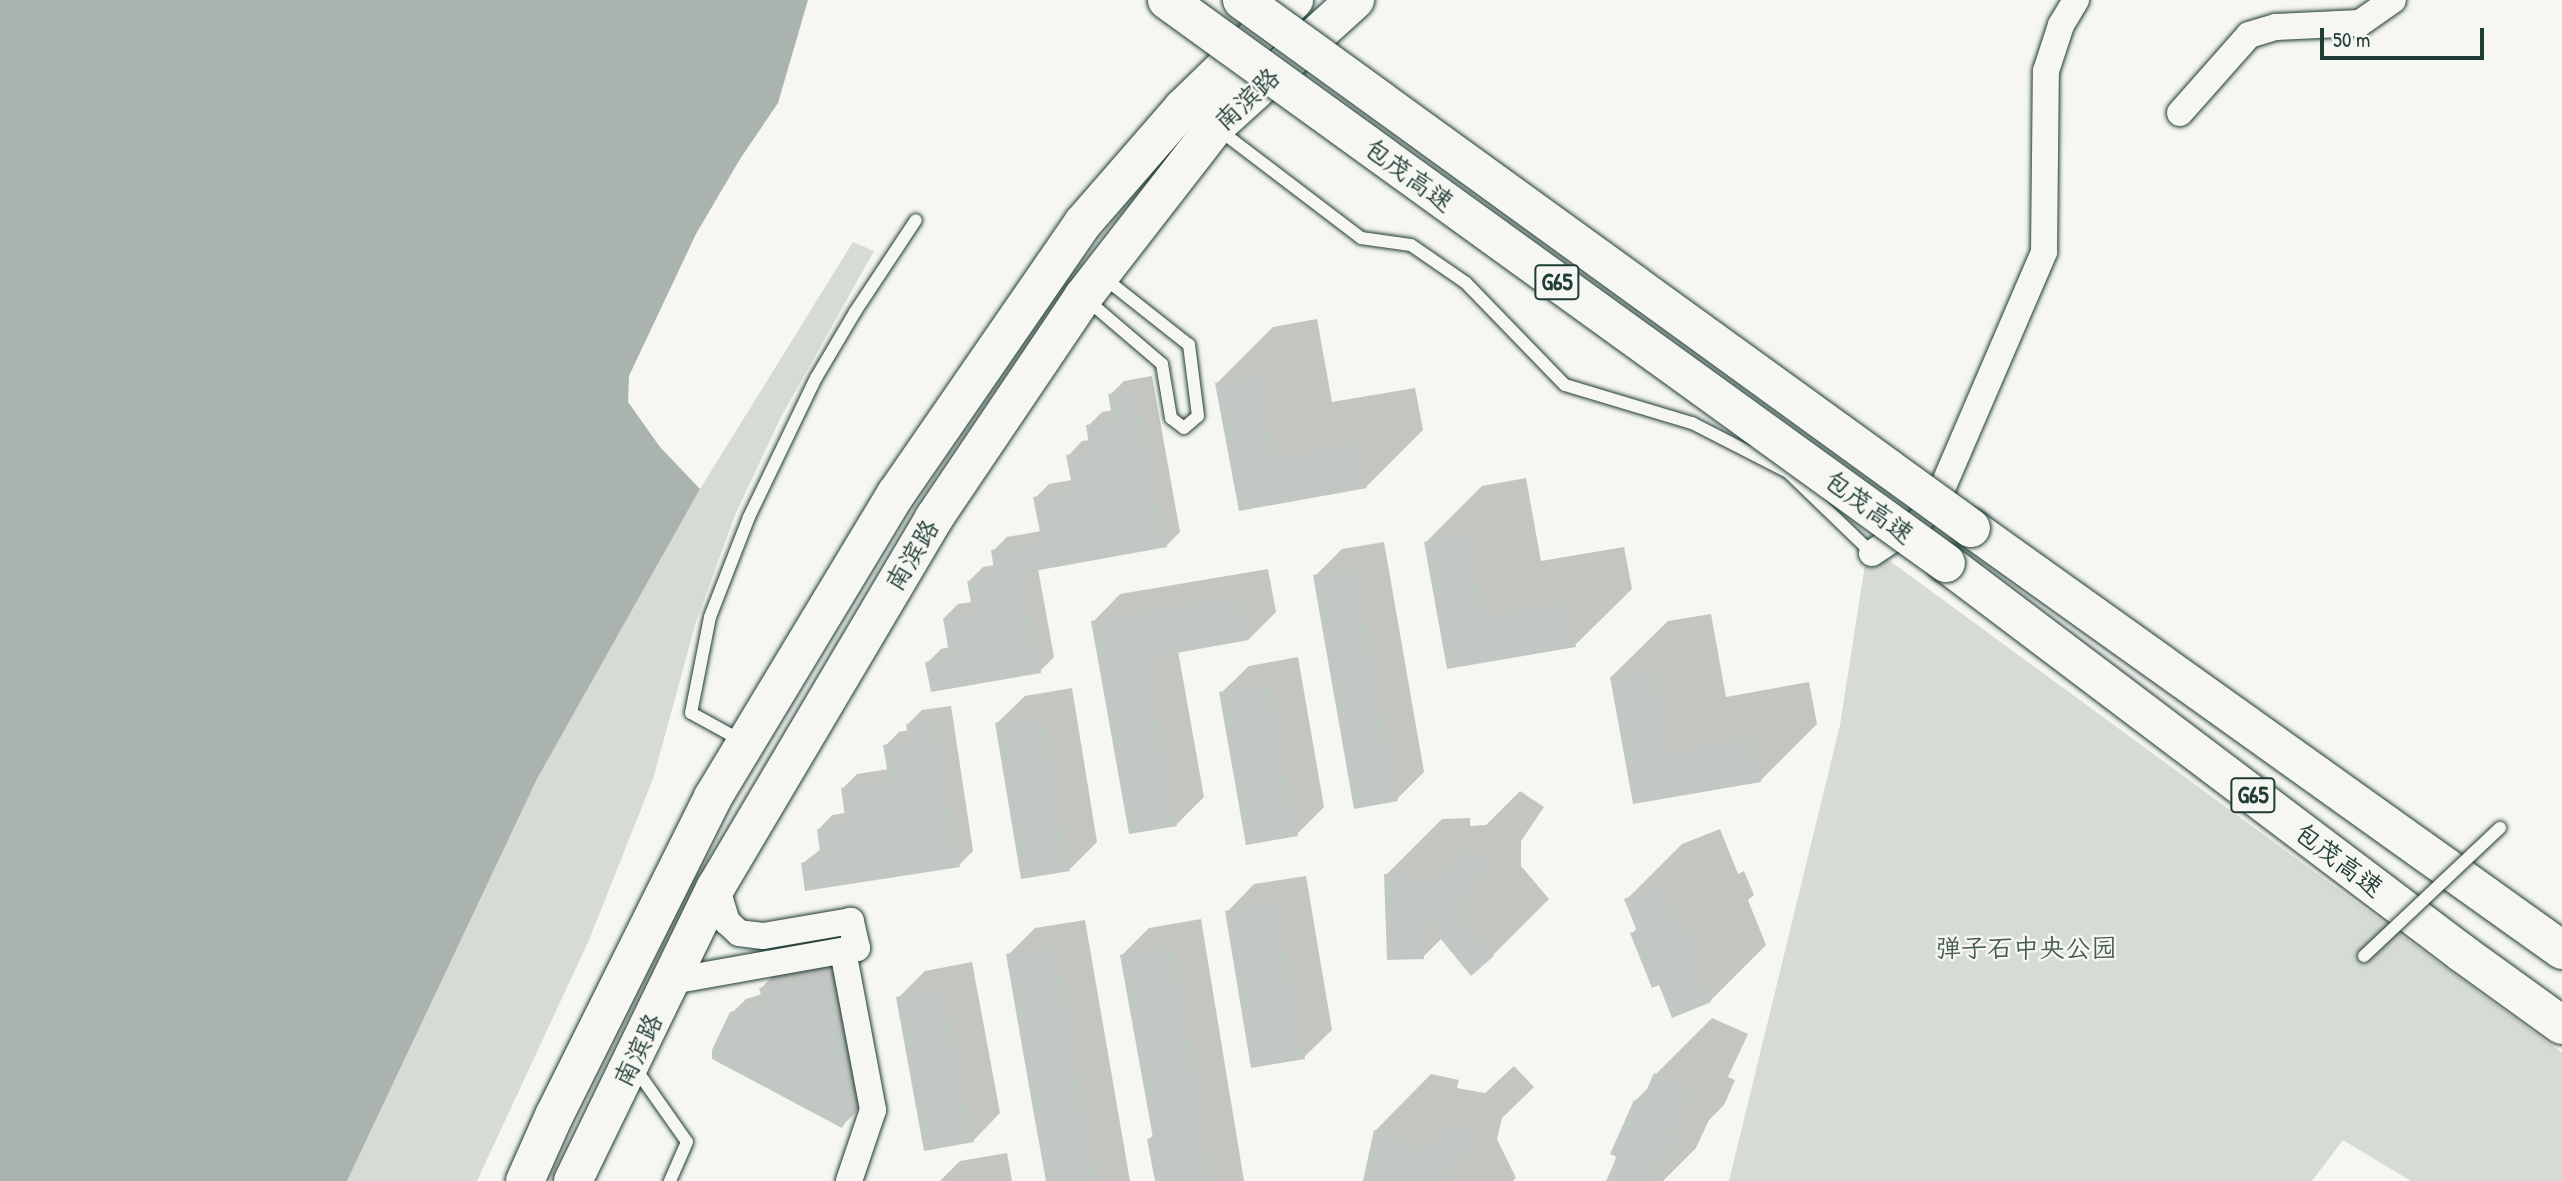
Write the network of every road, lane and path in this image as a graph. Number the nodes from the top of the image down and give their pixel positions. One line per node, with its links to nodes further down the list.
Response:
1 (1167, 0): 19 (main road, 包茂高速 / G65, bridge)
2 (1242, 0): 15 (main road, 包茂高速 / G65, bridge)
3 (1294, 0): 12 (main road, 南滨路)
4 (1355, 0): 8 (main road, 南滨路)
5 (2076, 0): 11 (street)
6 (2393, 0): 7 (street)
7 (2180, 113)
8 (1215, 127): 10 (main road, 南滨路); 11 (lane)
9 (916, 220): 12 (lane)
10 (1092, 286): 10 (lane); 14 (main road, 南滨路)
11 (1871, 552)
12 (745, 743): 21 (main road, 南滨路)
13 (2500, 828): 17 (lane, bridge)
14 (716, 887): 16 (street); 18 (main road, 南滨路)
15 (2562, 950)
16 (843, 951): 18 (street); 24 (street)
17 (2364, 956)
18 (672, 981): 20 (main road, 南滨路)
19 (2562, 1025)
20 (631, 1063): 22 (main road, 南滨路); 23 (lane)
21 (525, 1181)
22 (573, 1181)
23 (670, 1181)
24 (849, 1181)

